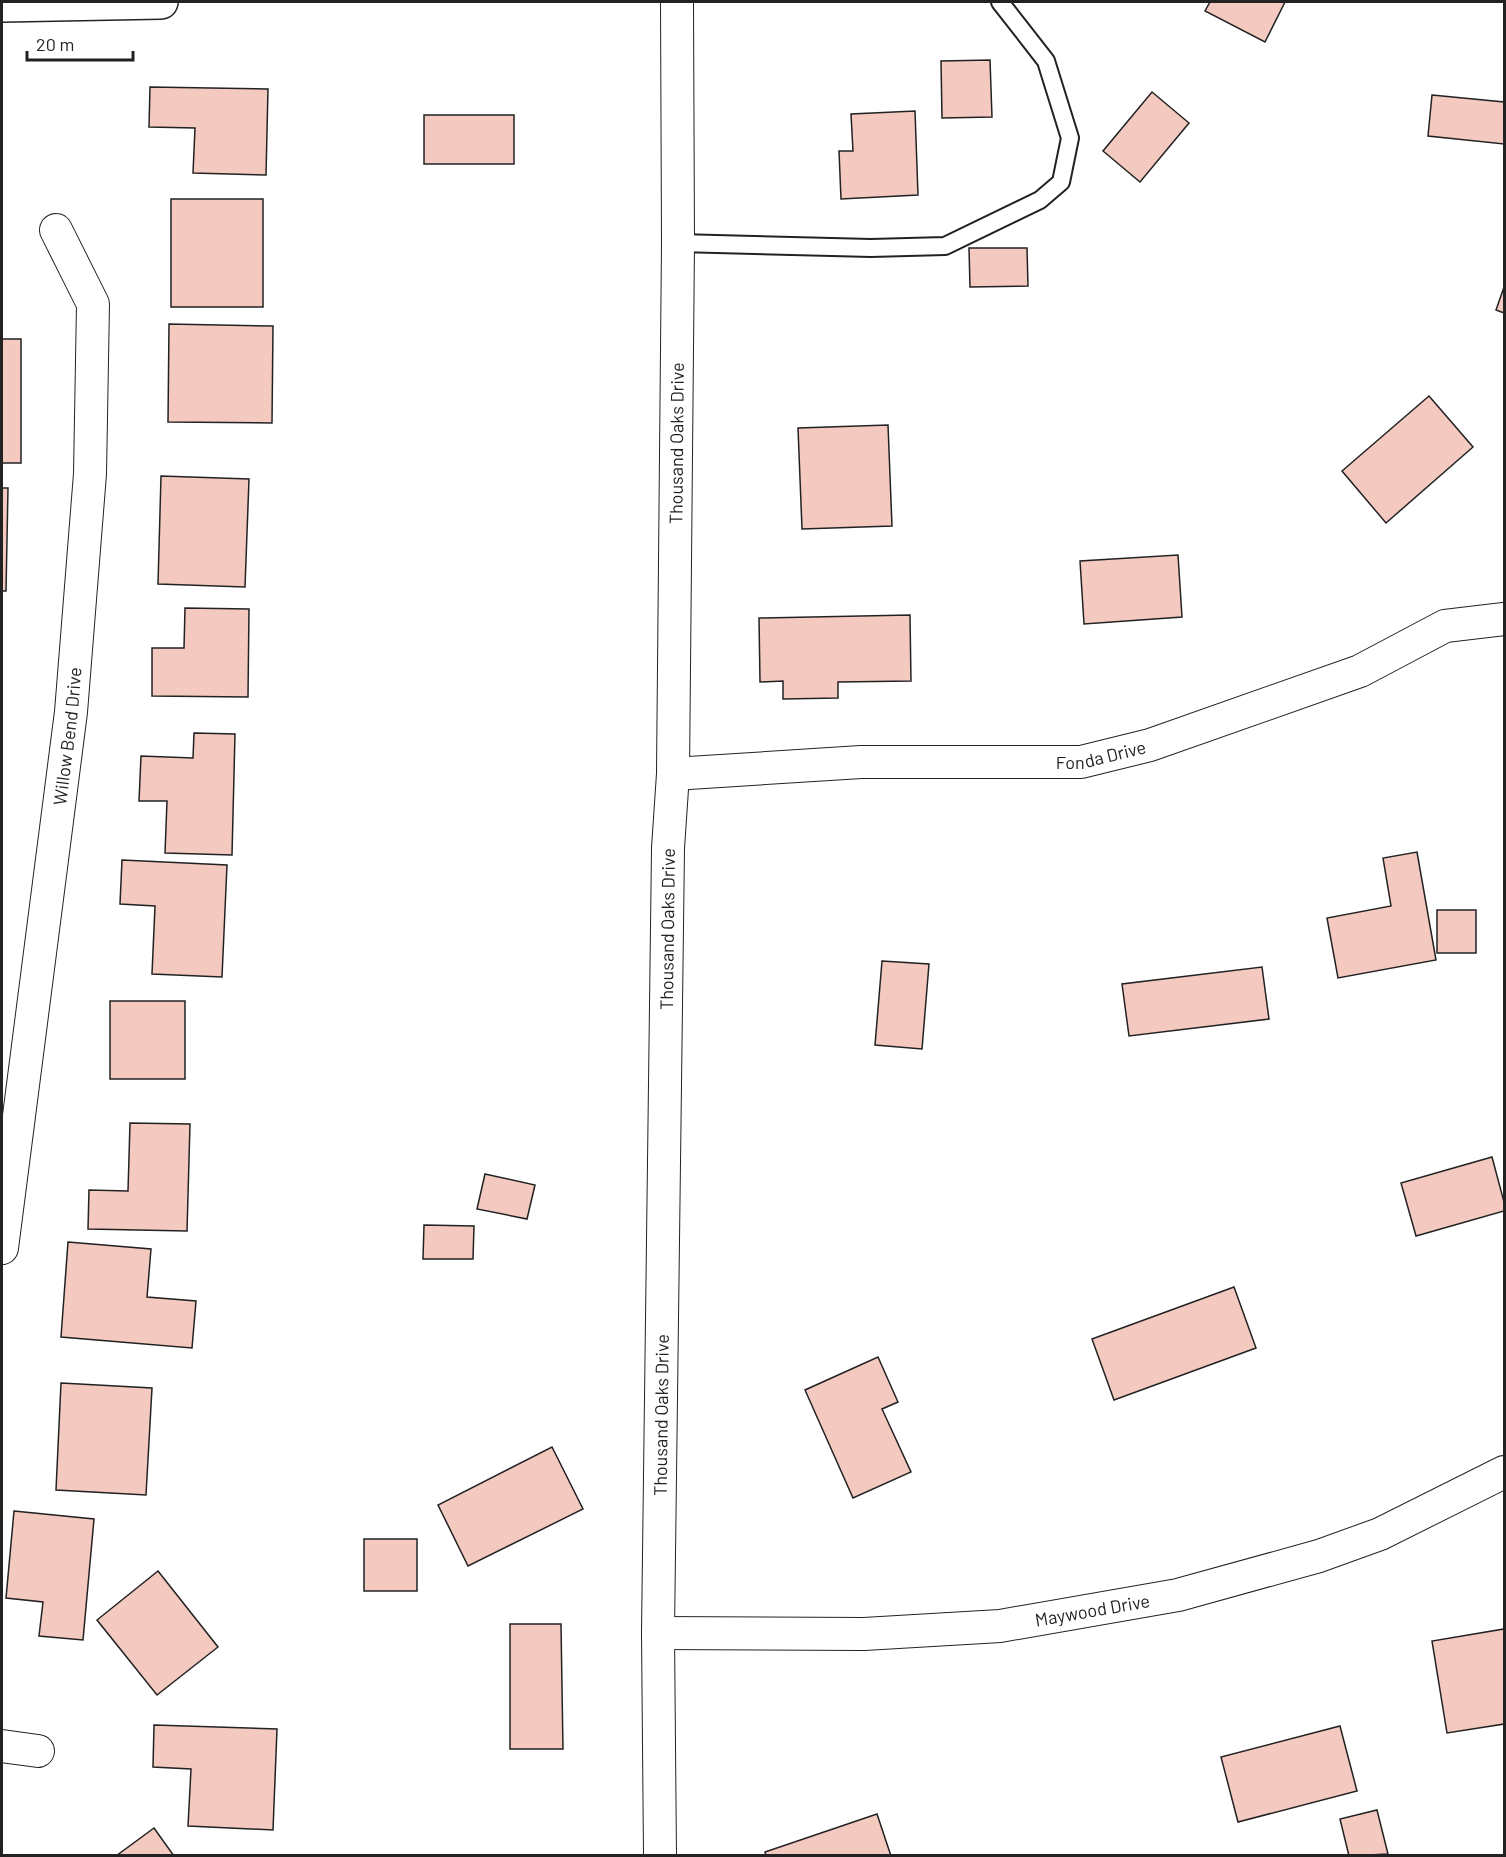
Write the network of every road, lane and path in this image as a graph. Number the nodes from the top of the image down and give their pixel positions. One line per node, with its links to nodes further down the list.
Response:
1 (161, 2): 4 (street)
2 (677, 2): 6 (street, Thousand Oaks Drive)
3 (1000, 2): 6 (lane)
4 (2, 5)
5 (56, 230): 9 (street, Willow Bend Drive)
6 (678, 243): 8 (street, Thousand Oaks Drive)
7 (1499, 614): 8 (street, Fonda Drive)
8 (673, 774): 11 (street, Thousand Oaks Drive)
9 (2, 1248)
10 (1504, 1472): 11 (street, Maywood Drive)
11 (658, 1633): 14 (street, Thousand Oaks Drive)
12 (2, 1746): 13 (street)
13 (38, 1751)
14 (660, 1856)

